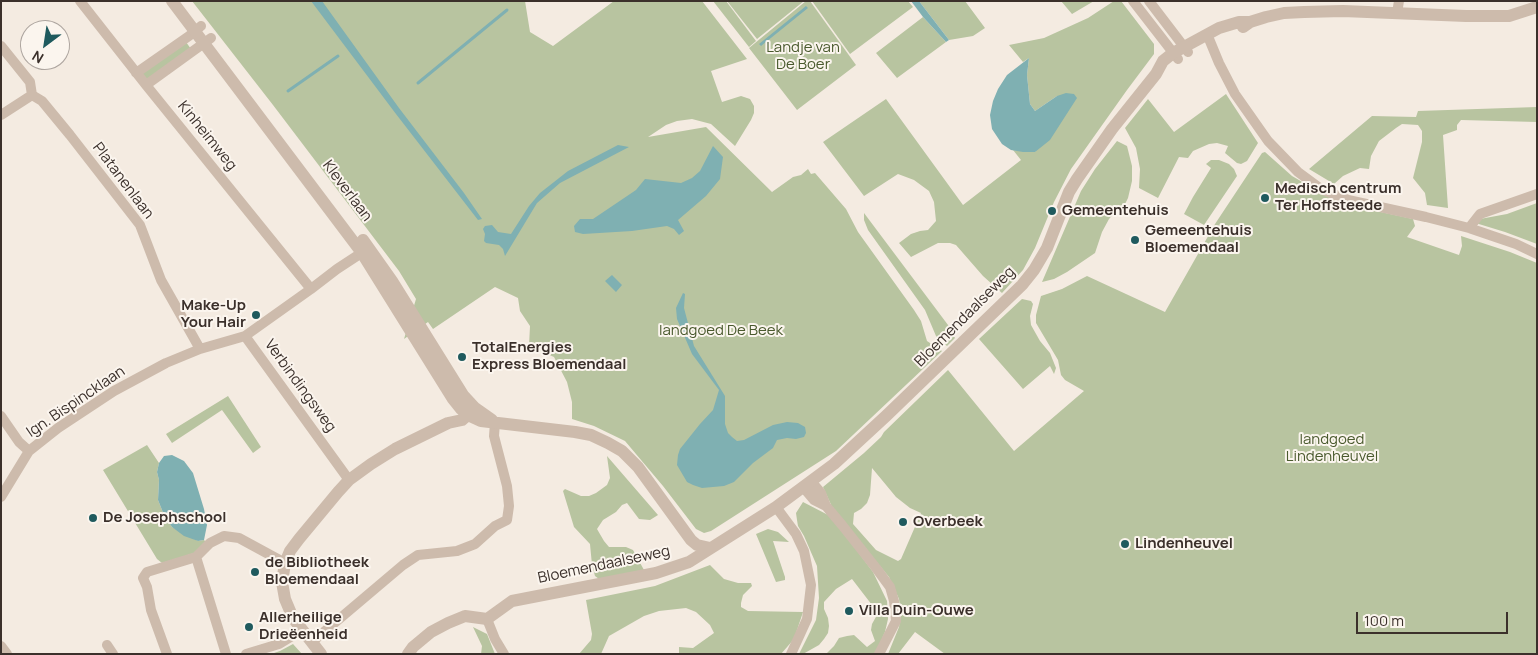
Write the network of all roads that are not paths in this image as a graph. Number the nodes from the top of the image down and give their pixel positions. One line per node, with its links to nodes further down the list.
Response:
1 (80, 1): 13 (street, Kinheimweg)
2 (172, 1): 8 (street, Kleverlaan)
3 (182, 1): 8 (street, Kleverlaan)
4 (1133, 1): 12 (street)
5 (1150, 1): 12 (street)
6 (1398, 7): 7 (street, Bloemendaalseweg); 9 (street, Bloemendaalseweg)
7 (1537, 7)
8 (198, 29): 10 (street, Kleverlaan); 13 (street)
9 (1209, 37): 12 (street, Bloemendaalseweg); 18 (street)
10 (207, 41): 14 (street); 19 (street, Kleverlaan)
11 (1, 46): 15 (street, Platanenlaan)
12 (1181, 53): 29 (street, Bloemendaalseweg)
13 (136, 73): 14 (street, Kinheimweg)
14 (146, 85): 21 (street, Kinheimweg)
15 (32, 95): 16 (street); 23 (street, Platanenlaan)
16 (1, 115)
17 (1537, 194): 18 (street)
18 (1469, 228): 20 (street)
19 (365, 250): 21 (street, Verbindingsweg); 24 (street, Kleverlaan)
20 (1537, 254)
21 (311, 289): 22 (street, Verbindingsweg)
22 (245, 336): 23 (street, Ign. Bispincklaan); 28 (street, Verbindingsweg)
23 (200, 349): 27 (street, Ign. Bispincklaan)
24 (468, 409): 26 (street); 28 (street)
25 (1, 416): 27 (street)
26 (495, 422): 32 (street); 37 (street)
27 (29, 451): 30 (street, Ign. Bispincklaan)
28 (349, 480): 34 (street)
29 (807, 484): 31 (street, Bloemendaalseweg); 47 (street)
30 (1, 497)
31 (776, 507): 32 (street, Bloemendaalseweg); 46 (street)
32 (710, 548): 35 (street, Bloemendaalseweg)
33 (196, 557): 34 (street); 40 (street); 41 (street)
34 (285, 563): 36 (street)
35 (487, 619): 44 (street); 45 (street)
36 (302, 630): 37 (street); 42 (street)
37 (312, 642): 43 (street)
38 (1, 646): 39 (street)
39 (7, 654)
40 (167, 654)
41 (226, 654)
42 (246, 654)
43 (321, 654)
44 (408, 654)
45 (504, 654)
46 (791, 654)
47 (879, 654)

